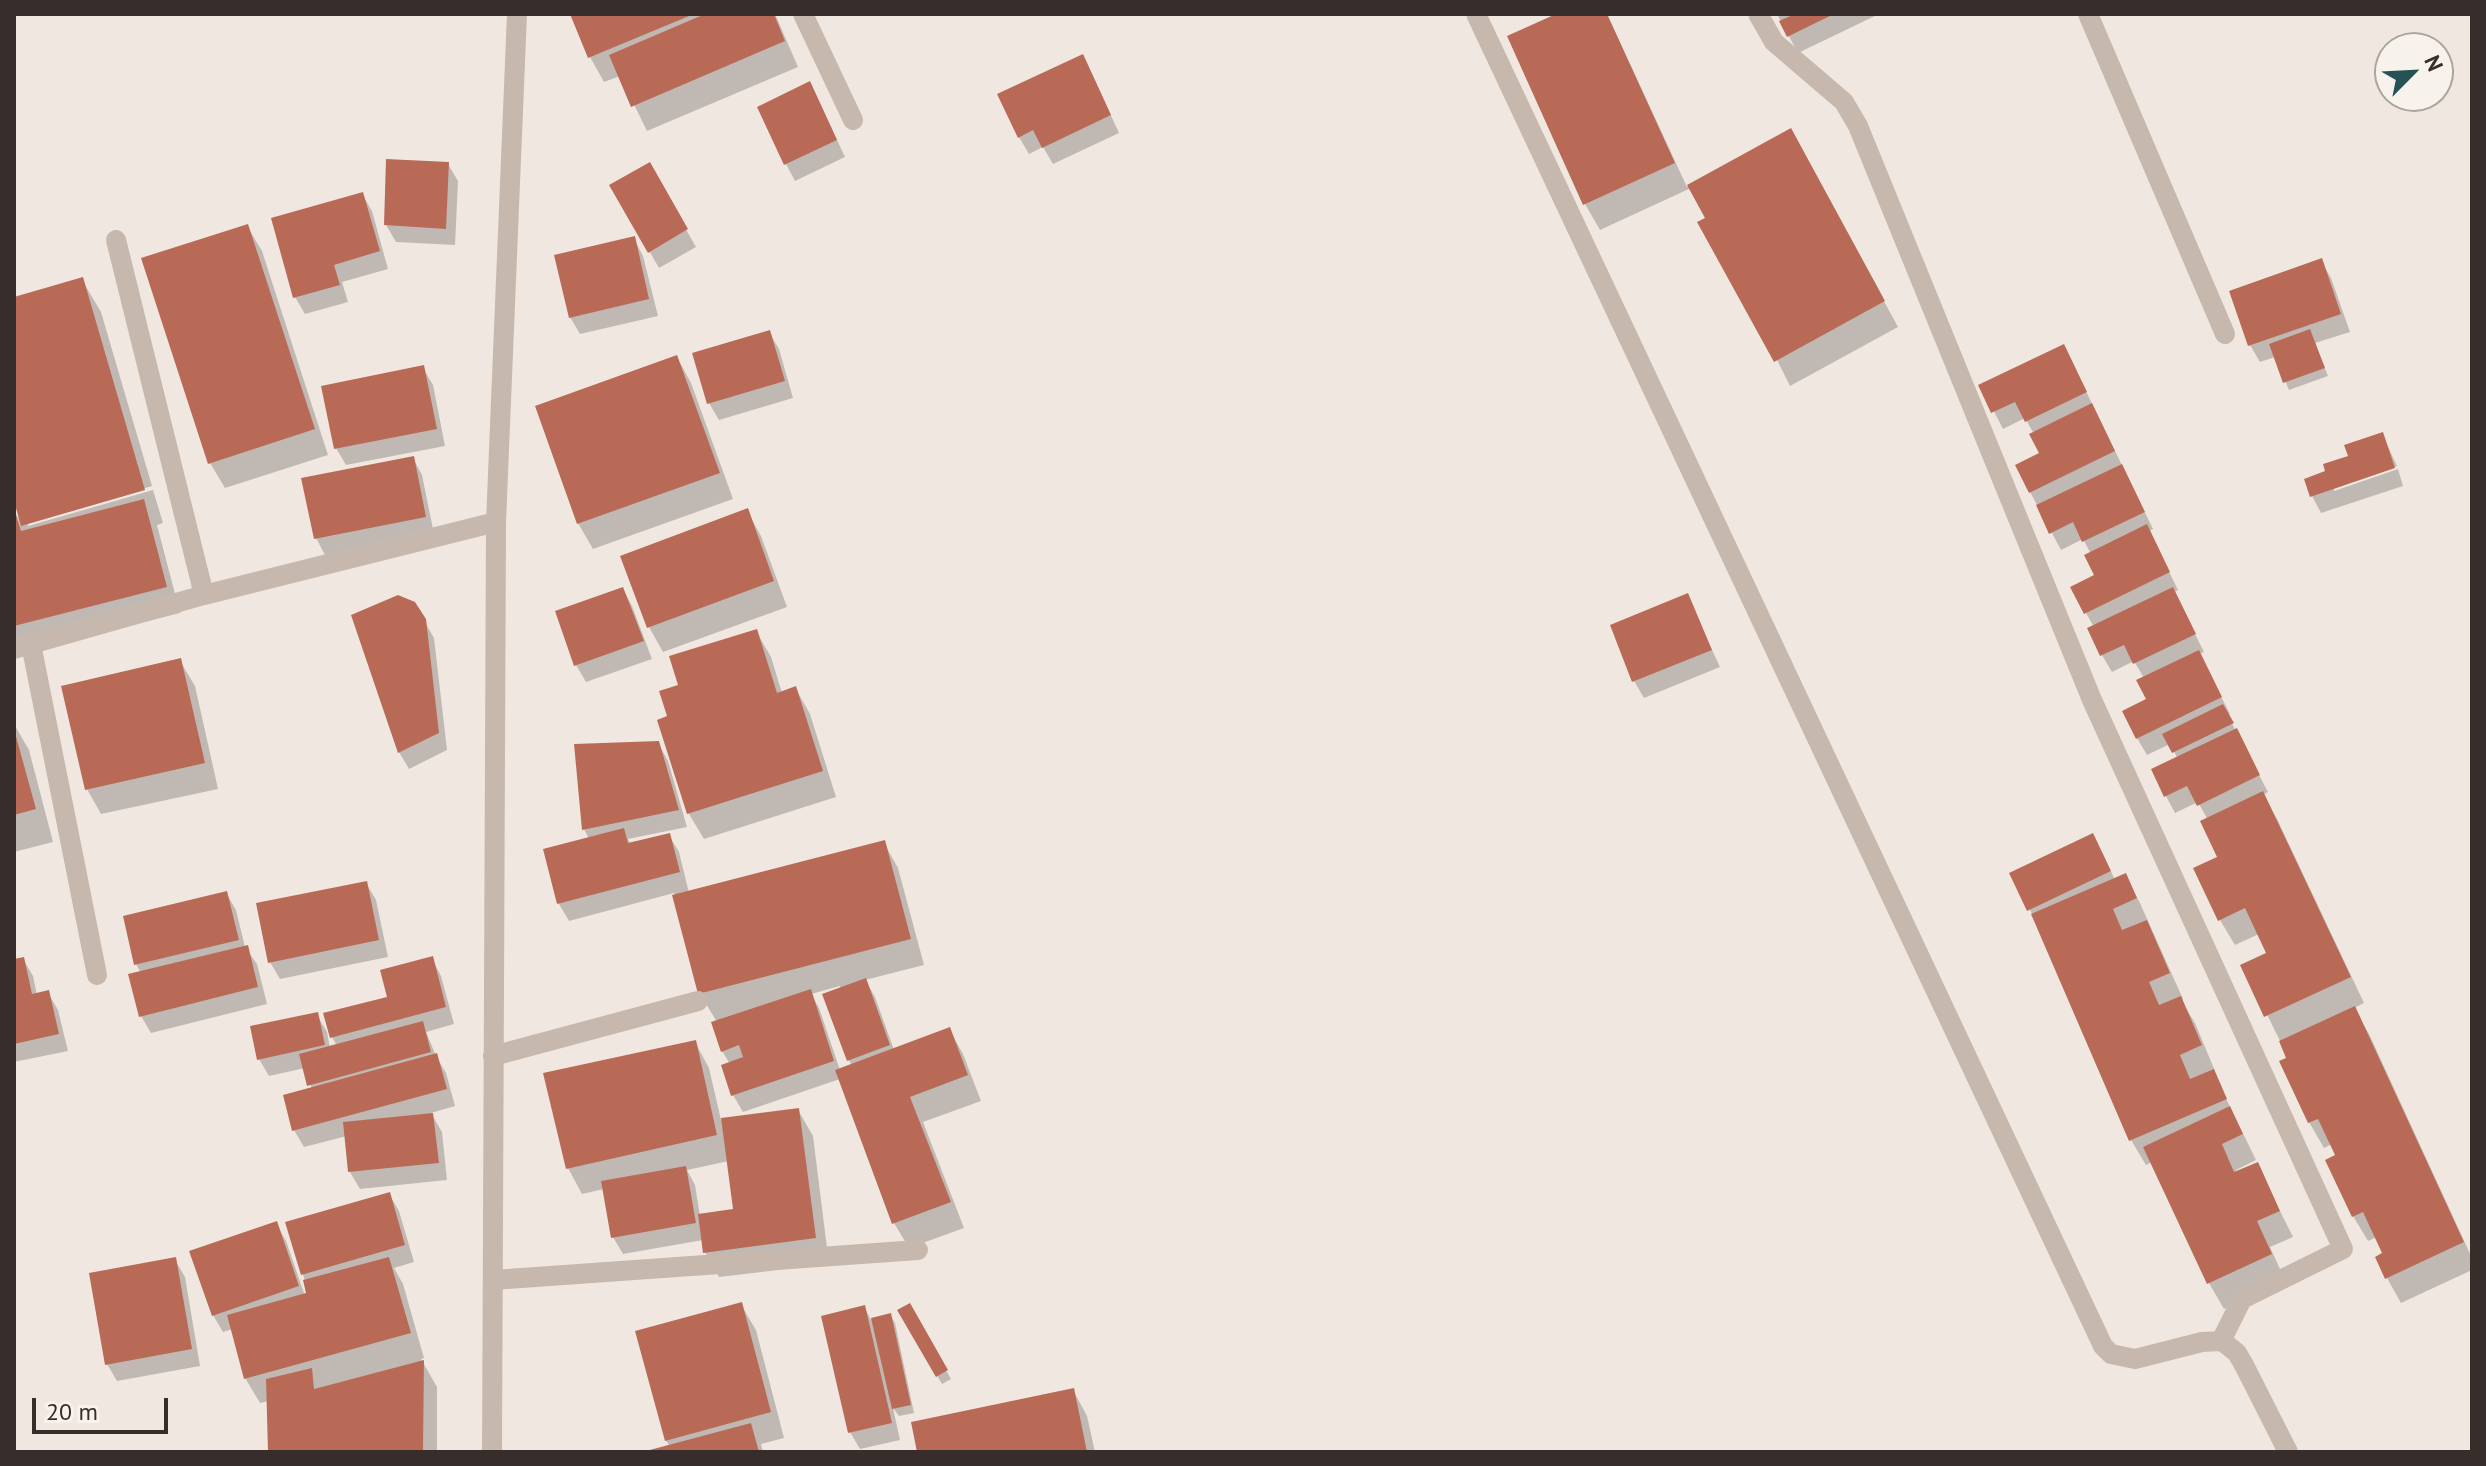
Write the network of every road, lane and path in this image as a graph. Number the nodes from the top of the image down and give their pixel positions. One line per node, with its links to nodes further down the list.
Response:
1 (517, 14): 9 (street)
2 (803, 14): 6 (street)
3 (1476, 14): 17 (street)
4 (1758, 14): 17 (street)
5 (2088, 14): 8 (street)
6 (853, 120)
7 (116, 240): 10 (street)
8 (2225, 334)
9 (496, 522): 10 (street); 14 (street)
10 (204, 595): 11 (street)
11 (22, 646): 12 (street)
12 (97, 975)
13 (698, 1001): 14 (street)
14 (493, 1056): 16 (street)
15 (918, 1250): 16 (street)
16 (493, 1280): 18 (street)
17 (2221, 1341): 19 (street)
18 (492, 1452)
19 (2288, 1452)

